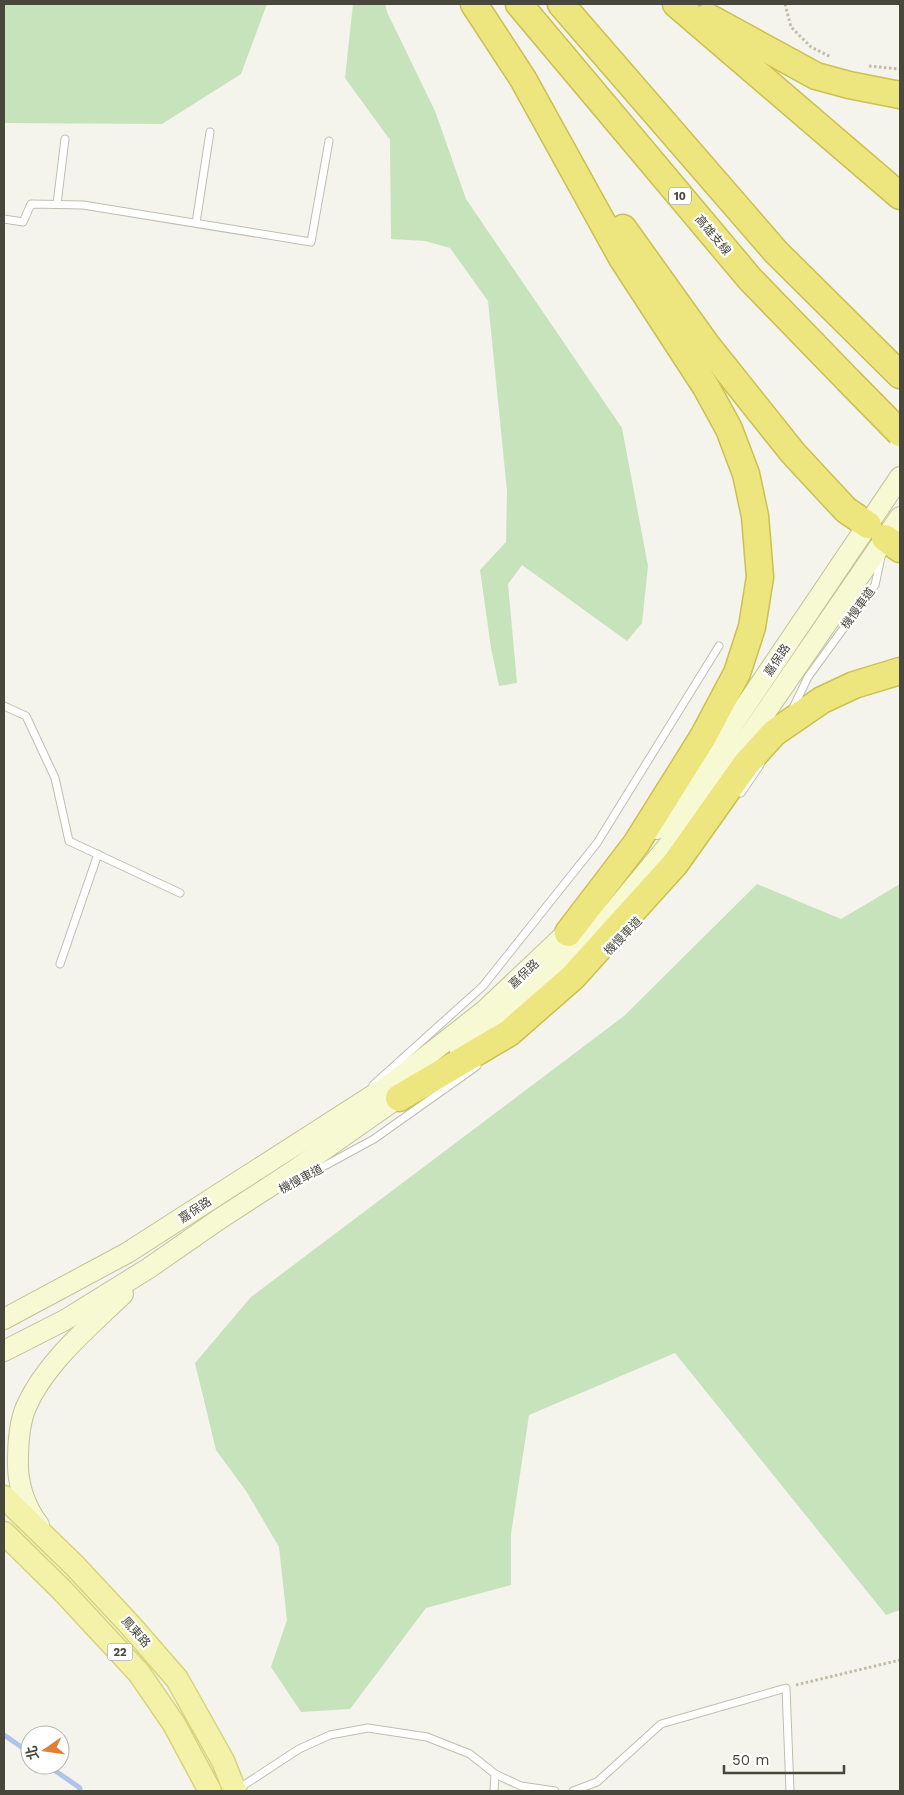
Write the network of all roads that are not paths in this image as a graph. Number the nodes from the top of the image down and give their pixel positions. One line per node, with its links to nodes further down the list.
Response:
1 (474, 4): 7 (highway)
2 (519, 4): 16 (highway, 高雄支線 / 10, bridge)
3 (561, 4): 15 (highway)
4 (676, 4): 11 (highway)
5 (685, 4): 6 (highway)
6 (900, 95)
7 (541, 114): 19 (highway); 29 (highway)
8 (210, 132): 14 (lane)
9 (66, 139): 12 (lane)
10 (329, 141): 14 (lane)
11 (900, 196)
12 (57, 204): 13 (lane); 14 (lane)
13 (4, 219)
14 (196, 223)
15 (900, 375)
16 (900, 433)
17 (900, 477): 19 (street, 嘉保路)
18 (900, 517): 19 (street, 嘉保路)
19 (888, 536): 23 (lane, 機慢車道); 29 (street, 嘉保路); 34 (street, 嘉保路)
20 (720, 646): 35 (lane)
21 (900, 671): 23 (highway)
22 (4, 706): 27 (lane)
23 (785, 724): 24 (lane, 機慢車道); 34 (highway)
24 (772, 746)
25 (763, 761): 26 (lane)
26 (737, 799)
27 (98, 854): 28 (lane); 30 (lane)
28 (180, 893)
29 (568, 933): 35 (street, 嘉保路)
30 (60, 964)
31 (596, 964): 32 (lane, 機慢車道)
32 (500, 1047)
33 (486, 1059): 36 (lane, 機慢車道)
34 (399, 1098): 36 (street, 嘉保路)
35 (332, 1122): 38 (street, 嘉保路)
36 (218, 1220): 37 (street, 嘉保路)
37 (149, 1268): 39 (street, 嘉保路); 42 (street)
38 (9, 1316)
39 (4, 1351)
40 (4, 1497): 42 (main road, 鳳東路 / 22)
41 (4, 1533): 44 (main road, 鳳東路 / 22)
42 (75, 1566): 45 (main road, 鳳東路 / 22)
43 (495, 1774): 45 (lane); 46 (lane); 47 (lane)
44 (210, 1791)
45 (235, 1791)
46 (494, 1791)
47 (555, 1791)
48 (573, 1791): 49 (lane)
49 (790, 1791)

